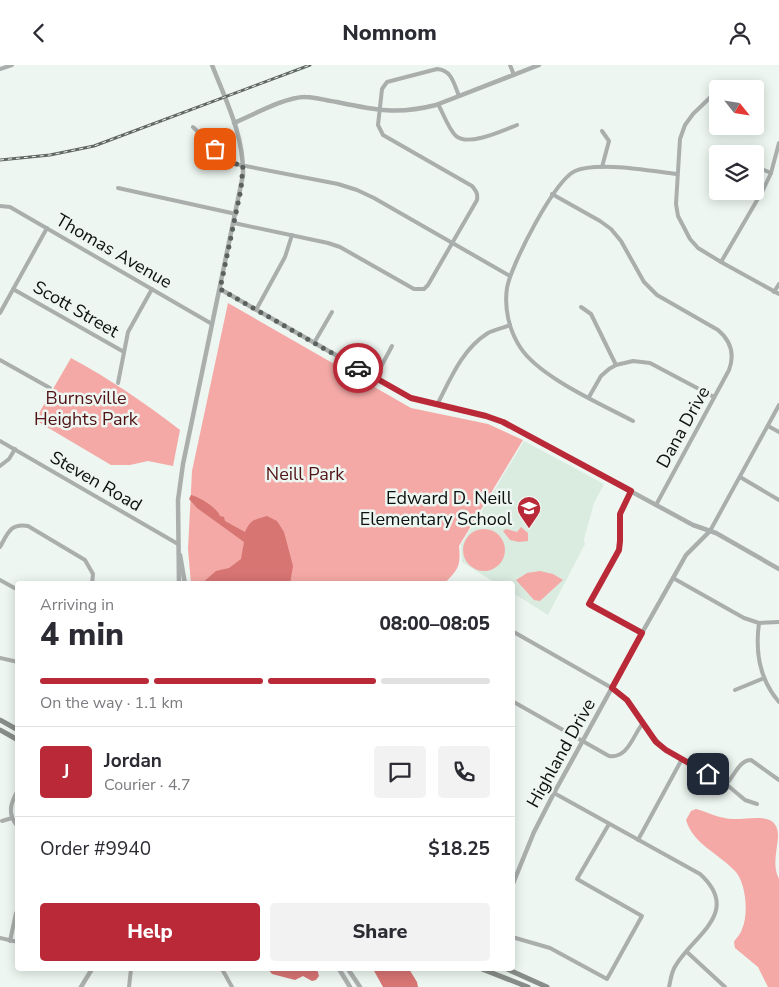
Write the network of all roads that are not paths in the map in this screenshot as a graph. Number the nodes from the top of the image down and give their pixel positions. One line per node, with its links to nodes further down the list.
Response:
1 (12, 65): 5 (street)
2 (212, 65): 11 (street)
3 (510, 65): 6 (street)
4 (538, 65): 6 (street)
5 (0, 69)
6 (514, 75): 7 (street)
7 (459, 97): 9 (street); 10 (street)
8 (709, 98): 20 (street)
9 (438, 105): 10 (street); 12 (street)
10 (379, 110): 11 (street); 28 (street)
11 (234, 123): 16 (street)
12 (517, 125)
13 (193, 127): 16 (street)
14 (602, 131): 17 (street)
15 (779, 143): 19 (street)
16 (243, 165): 24 (street); 28 (street)
17 (602, 167): 20 (street); 22 (street)
18 (764, 170): 19 (street)
19 (771, 173): 29 (street)
20 (677, 174): 29 (street)
21 (118, 188): 24 (street)
22 (552, 195): 30 (street); 51 (street, Dana Drive)
23 (0, 205): 26 (street, Thomas Avenue)
24 (236, 214): 25 (street)
25 (234, 223): 27 (street); 34 (street)
26 (47, 228): 32 (street); 33 (street, Thomas Avenue)
27 (292, 235): 28 (street); 37 (street)
28 (452, 243): 30 (street)
29 (721, 263): 35 (street)
30 (510, 276): 41 (street)
31 (779, 284): 35 (street)
32 (14, 289): 39 (street); 44 (street, Scott Street)
33 (152, 289): 40 (street, Thomas Avenue); 44 (street)
34 (220, 289): 37 (street); 40 (street)
35 (777, 293)
36 (582, 307): 46 (street)
37 (256, 310): 42 (street)
38 (332, 312): 42 (street)
39 (0, 313)
40 (212, 324): 65 (street)
41 (510, 325): 50 (street); 52 (street)
42 (314, 343): 47 (street)
43 (392, 346): 47 (street)
44 (124, 352): 48 (street)
45 (0, 360): 49 (street)
46 (616, 365): 50 (street); 51 (street)
47 (376, 378): 52 (street)
48 (118, 383)
49 (50, 388)
50 (589, 397): 54 (street)
51 (714, 397): 63 (street, Dana Drive)
52 (436, 405): 61 (street)
53 (779, 405): 55 (street, Highland Drive)
54 (633, 421)
55 (768, 426): 56 (street); 60 (street, Highland Drive)
56 (779, 432)
57 (0, 441): 58 (street, Steven Road)
58 (14, 449): 59 (street); 65 (street, Steven Road)
59 (0, 465)
60 (740, 477): 62 (street); 64 (street, Highland Drive)
61 (631, 491): 63 (street); 77 (street)
62 (779, 500)
63 (656, 505): 64 (street)
64 (710, 531): 67 (street); 68 (street, Highland Drive)
65 (178, 544): 71 (street); 72 (street)
66 (0, 547): 70 (street)
67 (779, 569)
68 (673, 578): 75 (street); 77 (street, Highland Drive)
69 (0, 580): 73 (street)
70 (92, 581)
71 (179, 581)
72 (184, 581)
73 (15, 588)
74 (779, 622): 75 (street)
75 (759, 623): 80 (street)
76 (515, 633): 81 (street)
77 (642, 633): 81 (street, Highland Drive)
78 (0, 658): 79 (street)
79 (15, 661)
80 (764, 678): 82 (street); 83 (street)
81 (612, 688): 86 (street); 90 (street, Highland Drive)
82 (735, 689)
83 (779, 701)
84 (515, 703): 90 (street)
85 (0, 720): 87 (main road)
86 (643, 723): 90 (street); 91 (street)
87 (15, 728)
88 (0, 730): 89 (main road)
89 (15, 738)
90 (582, 741): 94 (street, Highland Drive)
91 (682, 759): 93 (street); 101 (street)
92 (779, 780): 93 (street)
93 (726, 784): 96 (street)
94 (554, 793): 100 (street); 102 (street, Highland Drive)
95 (15, 796): 97 (street)
96 (757, 805)
97 (12, 818): 98 (street); 99 (street)
98 (2, 821)
99 (15, 822)
100 (609, 824): 101 (street); 105 (street)
101 (638, 840): 108 (street)
102 (515, 879)
103 (15, 918): 106 (street)
104 (0, 938): 106 (street)
105 (515, 938)
106 (10, 941): 107 (street)
107 (15, 942)
108 (686, 952): 123 (street); 124 (street)
109 (91, 971): 116 (street)
110 (131, 971): 117 (street)
111 (223, 971): 118 (street)
112 (340, 971): 119 (street)
113 (349, 971): 120 (street)
114 (487, 971): 121 (main road)
115 (511, 971): 122 (main road)
116 (82, 987)
117 (129, 987)
118 (232, 987)
119 (350, 987)
120 (360, 987)
121 (528, 987)
122 (547, 987)
123 (670, 987)
124 (725, 987)

